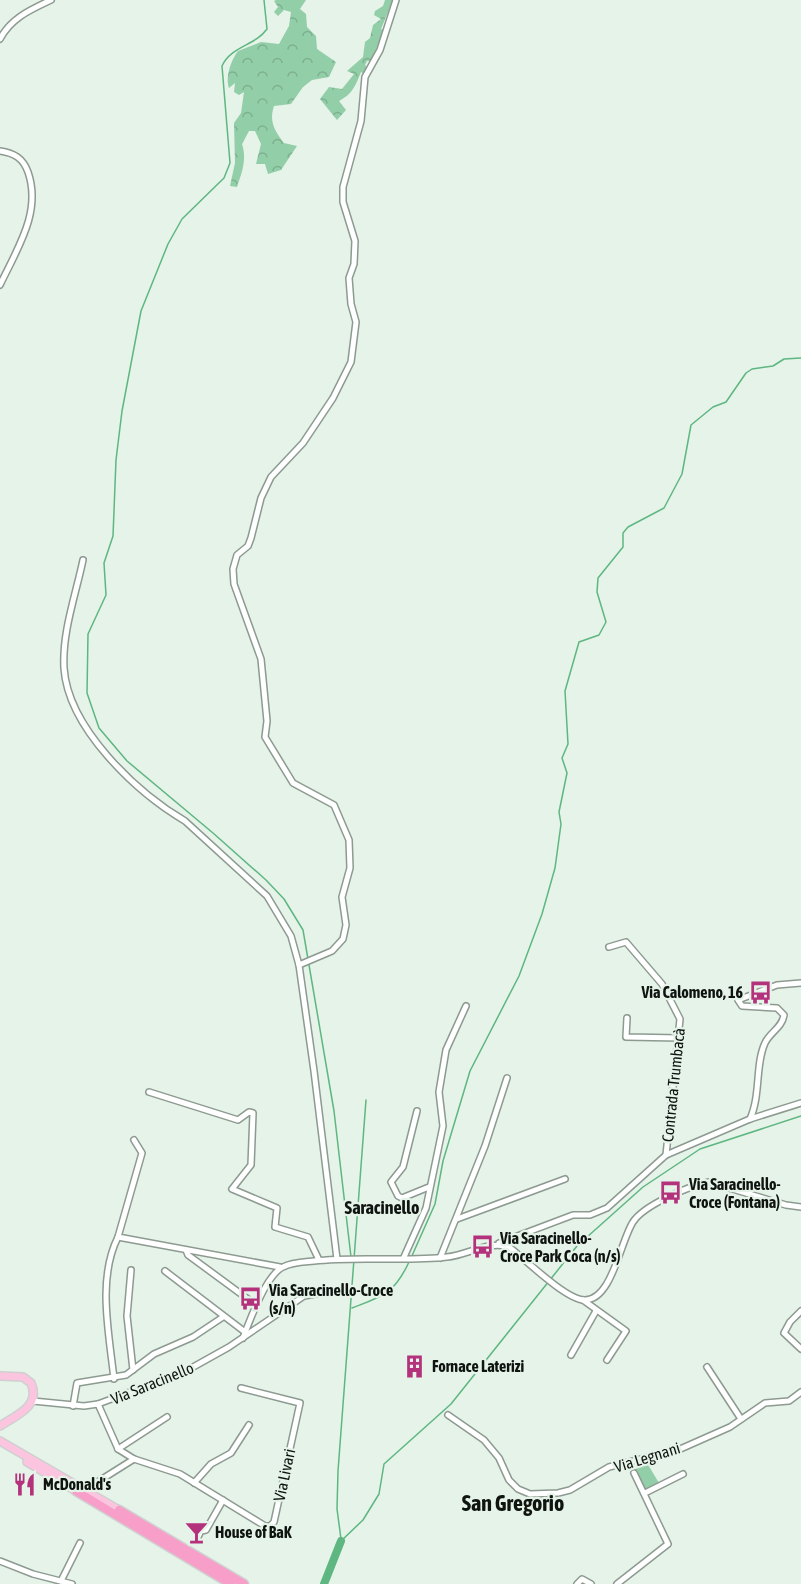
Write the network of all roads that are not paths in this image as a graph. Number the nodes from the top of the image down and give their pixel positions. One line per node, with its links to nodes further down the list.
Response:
1 (51, 0): 3 (street)
2 (396, 0): 8 (street)
3 (0, 39)
4 (0, 151): 5 (street)
5 (0, 285)
6 (83, 560): 8 (street)
7 (609, 947): 12 (street, Contrada Trumbacà)
8 (299, 965): 28 (street)
9 (801, 982): 17 (street)
10 (466, 1006): 21 (street)
11 (627, 1018): 12 (street)
12 (680, 1038): 19 (street, Contrada Trumbacà)
13 (507, 1078): 23 (street)
14 (149, 1092): 30 (street)
15 (801, 1102): 17 (street)
16 (417, 1111): 21 (street)
17 (750, 1119): 19 (street)
18 (134, 1140): 24 (street)
19 (666, 1155): 25 (street)
20 (565, 1179): 23 (street)
21 (429, 1187): 27 (street)
22 (801, 1207): 35 (street)
23 (457, 1219): 29 (street)
24 (118, 1237): 26 (street); 47 (street)
25 (499, 1243): 29 (street); 35 (street)
26 (186, 1250): 31 (street); 36 (street)
27 (405, 1257): 28 (street); 29 (street)
28 (338, 1258): 30 (street)
29 (440, 1258)
30 (319, 1260): 31 (street)
31 (280, 1267): 36 (street)
32 (131, 1270): 45 (street)
33 (165, 1271): 39 (street)
34 (338, 1290): 40 (street, Via Saracinello)
35 (583, 1300): 37 (street)
36 (256, 1305): 40 (street)
37 (596, 1311): 42 (street); 43 (street)
38 (801, 1311): 41 (street)
39 (223, 1317): 40 (street); 45 (street)
40 (244, 1335): 51 (street, Via Saracinello)
41 (801, 1349)
42 (571, 1355)
43 (607, 1360)
44 (707, 1367): 55 (street)
45 (133, 1370): 47 (street)
46 (0, 1376): 50 (main road)
47 (114, 1379): 52 (street)
48 (241, 1388): 68 (street, Via Livari)
49 (801, 1392): 55 (street, Via Legnani)
50 (33, 1401): 52 (street, Via Saracinello); 57 (main road)
51 (98, 1404): 52 (street, Via Saracinello); 60 (street)
52 (73, 1406)
53 (448, 1415): 55 (street, Via Legnani)
54 (167, 1417): 60 (street)
55 (741, 1419)
56 (249, 1425): 64 (street)
57 (0, 1426)
58 (0, 1441): 59 (main road)
59 (6, 1447): 65 (main road); 66 (main road)
60 (118, 1449): 61 (street, Via Livari)
61 (134, 1459): 64 (street, Via Livari); 66 (street)
62 (634, 1473): 67 (street)
63 (683, 1474): 67 (street)
64 (195, 1483): 68 (street, Via Livari)
65 (76, 1491): 69 (highway)
66 (88, 1492): 69 (main road)
67 (645, 1493): 79 (street)
68 (223, 1500): 70 (street)
69 (118, 1513): 75 (highway); 76 (highway)
70 (198, 1537)
71 (80, 1543): 73 (street)
72 (0, 1561): 73 (street)
73 (61, 1581): 74 (street)
74 (72, 1584)
75 (231, 1584)
76 (244, 1584)
77 (577, 1584): 78 (street)
78 (591, 1584)
79 (617, 1584)

